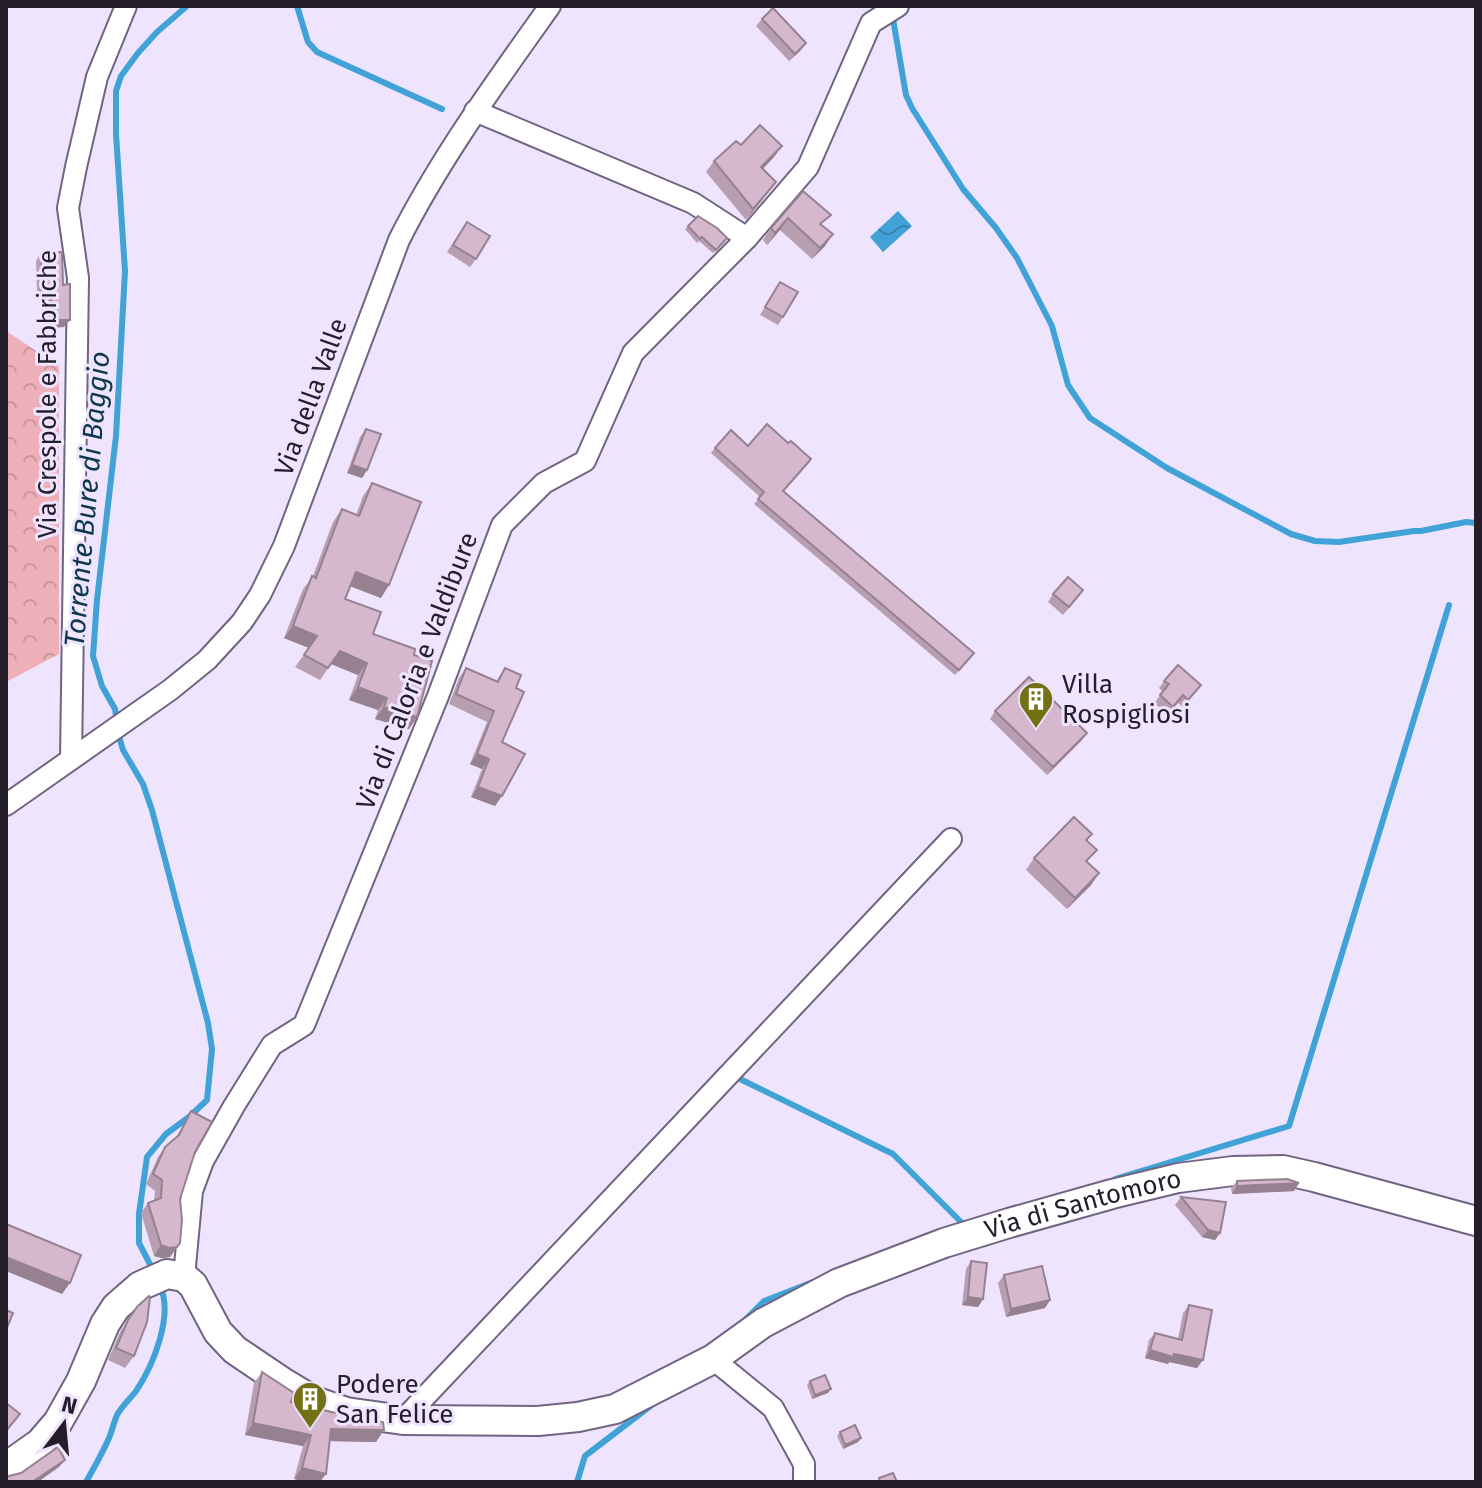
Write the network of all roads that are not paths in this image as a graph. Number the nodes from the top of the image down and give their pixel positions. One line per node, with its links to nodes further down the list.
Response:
1 (126, 6): 6 (street, Via Crespole e Fabbriche)
2 (550, 6): 4 (street, Via della Valle)
3 (898, 6): 5 (street, Via di Caloria e Valdibure)
4 (475, 111): 5 (street); 6 (street, Via della Valle)
5 (747, 238): 10 (street, Via di Caloria e Valdibure)
6 (71, 759): 7 (street)
7 (6, 805)
8 (951, 839): 12 (street)
9 (1476, 1221): 11 (main road, Via di Santomoro)
10 (162, 1279): 12 (main road, Via di Santomoro); 13 (main road)
11 (713, 1359): 12 (main road, Via di Santomoro); 14 (street)
12 (403, 1420)
13 (6, 1467)
14 (804, 1482)

